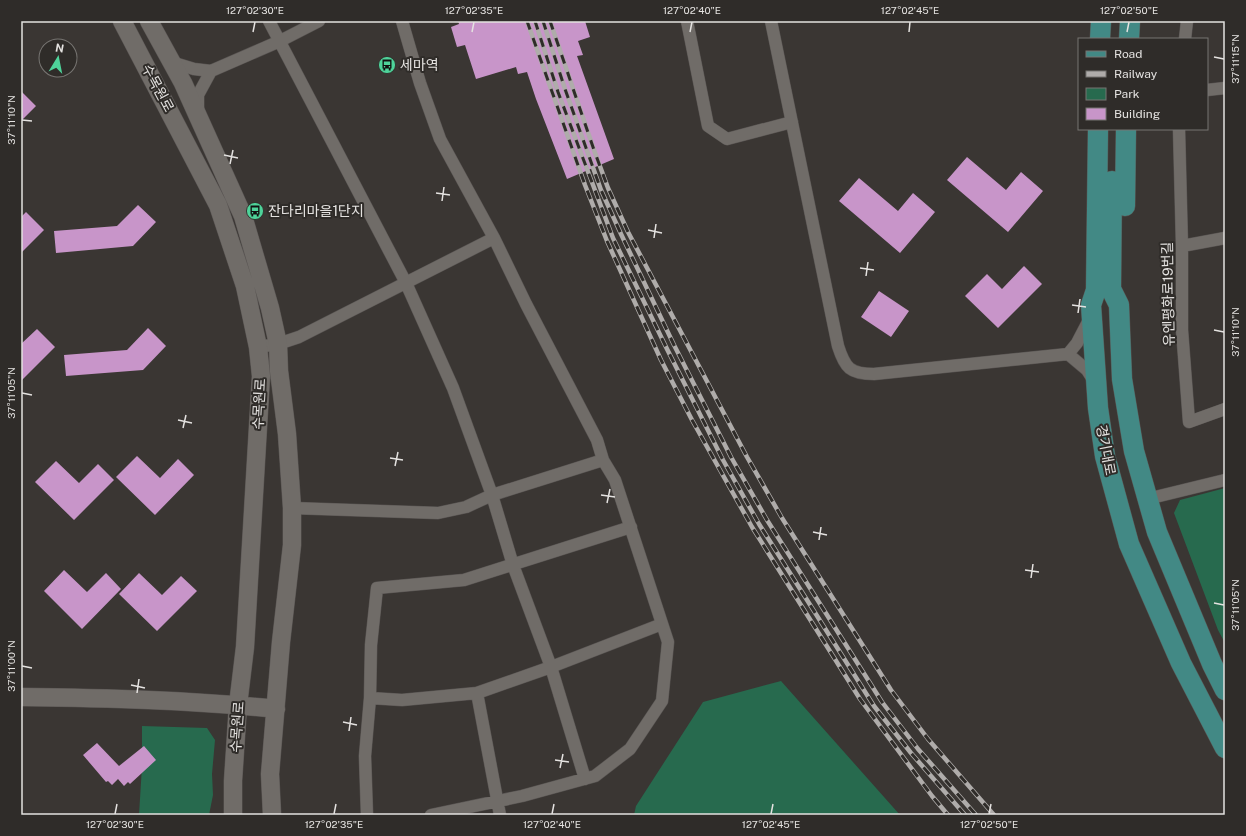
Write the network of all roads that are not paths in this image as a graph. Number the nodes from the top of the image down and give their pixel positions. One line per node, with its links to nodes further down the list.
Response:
1 (122, 21): 37 (street, 수목원로)
2 (149, 21): 19 (street, 수목원로)
3 (269, 21): 18 (street)
4 (319, 21): 18 (street)
5 (402, 21): 30 (street)
6 (687, 21): 24 (street)
7 (771, 21): 24 (street)
8 (1089, 21): 13 (main road)
9 (1101, 21): 14 (main road)
10 (1113, 21): 15 (main road)
11 (1130, 21): 16 (main road)
12 (1187, 21): 17 (street)
13 (1089, 38)
14 (1100, 38)
15 (1113, 38)
16 (1129, 38)
17 (1185, 38)
18 (280, 41): 20 (street); 33 (street)
19 (172, 62): 20 (street); 23 (street, 수목원로)
20 (211, 71): 23 (street)
21 (1225, 88): 22 (street)
22 (1208, 90)
23 (199, 117): 36 (street, 수목원로)
24 (792, 122): 38 (street)
25 (1086, 130): 35 (main road)
26 (1098, 130): 35 (main road, 경기대로)
27 (1112, 130): 34 (main road, 경기대로)
28 (1126, 130): 34 (main road)
29 (1179, 130): 32 (street, 유엔평화로19번길)
30 (494, 238): 33 (street); 41 (street)
31 (1225, 238): 32 (street)
32 (1182, 246): 40 (street, 유엔평화로19번길)
33 (406, 283): 36 (street); 43 (street)
34 (1119, 305): 44 (main road, 경기대로)
35 (1091, 310): 38 (street); 39 (main road, 경기대로)
36 (278, 344): 37 (street); 45 (street, 수목원로)
37 (258, 347): 54 (street, 수목원로)
38 (1068, 354): 39 (street)
39 (1096, 385): 56 (main road, 경기대로)
40 (1225, 409)
41 (603, 460): 43 (street); 46 (street)
42 (1225, 480): 44 (street)
43 (492, 495): 45 (street); 47 (street)
44 (1147, 499): 50 (main road, 경기대로)
45 (292, 508): 55 (street, 수목원로)
46 (631, 527): 47 (street); 48 (street)
47 (514, 565): 49 (street); 53 (street)
48 (662, 624): 49 (street); 57 (street)
49 (551, 667): 51 (street); 57 (street)
50 (1225, 690)
51 (477, 693): 53 (street); 58 (street)
52 (21, 697): 54 (street)
53 (370, 698): 61 (street)
54 (238, 705): 55 (street); 59 (street, 수목원로)
55 (276, 709): 60 (street, 수목원로)
56 (1225, 748)
57 (585, 779): 58 (street)
58 (497, 801): 62 (street); 63 (street)
59 (233, 815)
60 (272, 815)
61 (367, 815)
62 (431, 815)
63 (500, 815)

